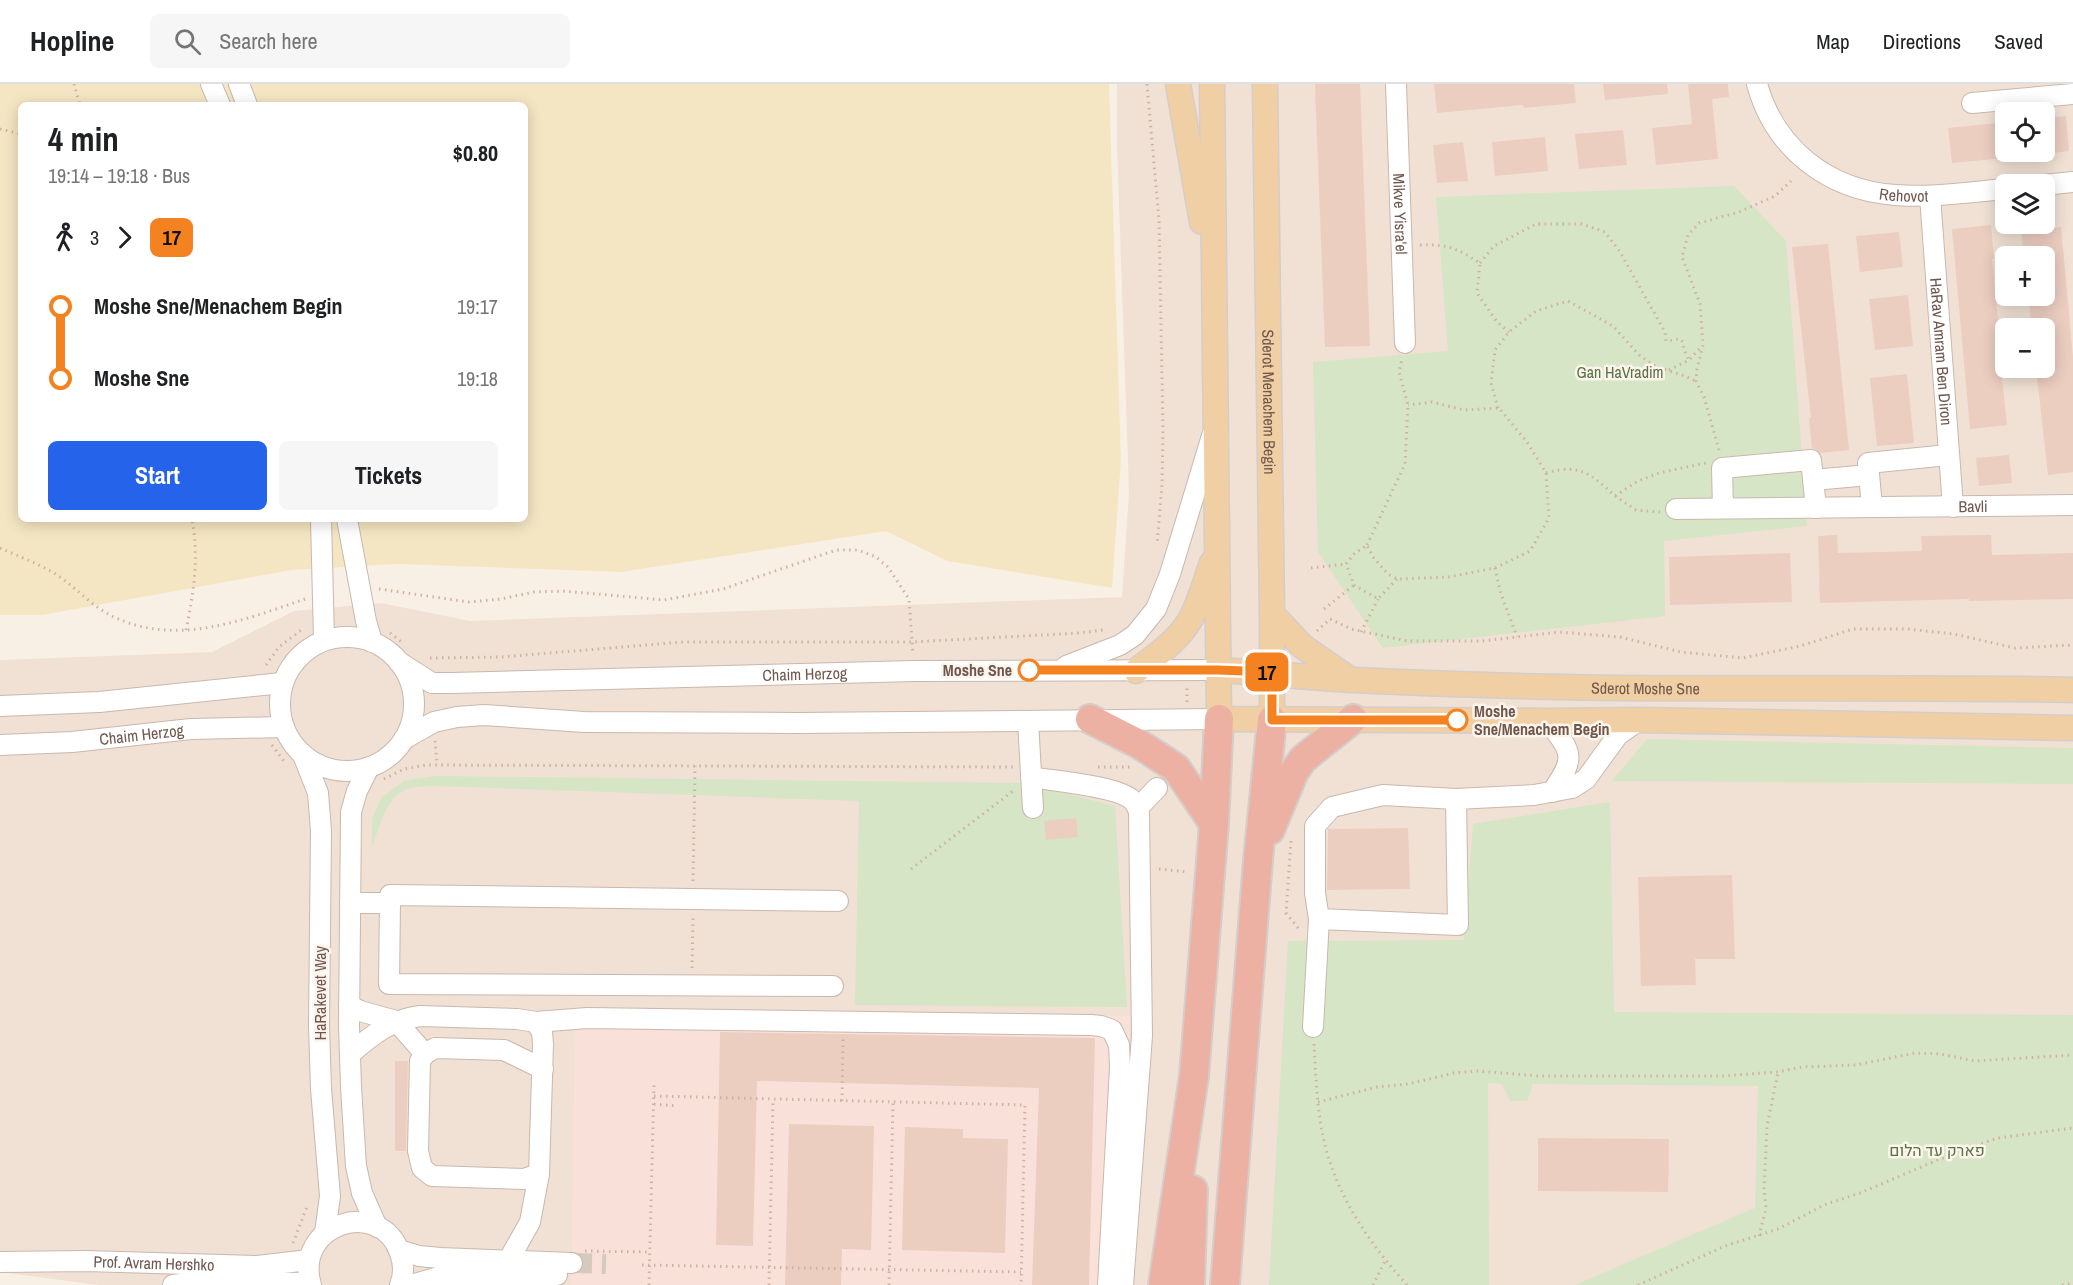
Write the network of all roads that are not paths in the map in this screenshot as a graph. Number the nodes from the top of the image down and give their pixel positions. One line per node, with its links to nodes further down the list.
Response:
1 (212, 84): 9 (street)
2 (239, 84): 10 (street)
3 (1178, 84): 16 (main road)
4 (1212, 84): 16 (main road)
5 (1264, 84): 31 (main road, Sderot Menachem Begin)
6 (1396, 84): 17 (street, Mikve Yisra'el)
7 (1757, 84): 15 (street, Rehovot)
8 (2073, 94): 11 (street)
9 (219, 102)
10 (246, 102)
11 (1972, 103)
12 (2073, 182): 13 (street)
13 (2055, 184)
14 (1995, 190): 15 (street, Rehovot)
15 (1930, 196): 19 (street, HaRav Amram Ben Diron)
16 (1214, 284): 18 (main road)
17 (1405, 344)
18 (1215, 423): 30 (main road); 35 (street)
19 (1948, 455): 20 (street); 24 (street, HaRav Amram Ben Diron)
20 (1869, 475): 21 (street); 23 (street)
21 (1813, 480): 25 (street); 26 (street)
22 (2073, 506): 24 (street, Bavli)
23 (1872, 507): 24 (street, Bavli); 26 (street, Bavli)
24 (1953, 507)
25 (1723, 508): 26 (street, Bavli); 27 (street, Bavli)
26 (1816, 508)
27 (1676, 509)
28 (321, 522): 32 (street)
29 (348, 522): 33 (street)
30 (1218, 550): 36 (main road); 37 (main road)
31 (1272, 614): 38 (main road, Sderot Menachem Begin); 39 (main road)
32 (324, 630): 33 (street); 40 (street)
33 (372, 642): 34 (street)
34 (403, 654): 35 (street, Chaim Herzog); 52 (street)
35 (1052, 670): 37 (street, Chaim Herzog)
36 (1218, 670): 37 (street, Chaim Herzog); 38 (main road, Sderot Moshe Sne); 44 (main road)
37 (1136, 671)
38 (1272, 672): 39 (main road, Sderot Moshe Sne); 46 (main road, Sderot Menachem Begin)
39 (1351, 680): 41 (main road, Sderot Moshe Sne)
40 (282, 683): 42 (street); 50 (street)
41 (2073, 690)
42 (0, 706)
43 (1090, 719): 44 (street); 49 (street); 62 (highway)
44 (1219, 719): 46 (main road, Sderot Moshe Sne); 62 (highway)
45 (1353, 719): 46 (main road, Sderot Moshe Sne); 48 (main road, Sderot Moshe Sne); 63 (highway)
46 (1272, 720): 63 (highway)
47 (1639, 720): 48 (main road, Sderot Moshe Sne); 51 (main road, Sderot Moshe Sne); 58 (street)
48 (1548, 721): 58 (street)
49 (1028, 722): 52 (street); 56 (street)
50 (284, 727): 53 (street, Chaim Herzog); 54 (street)
51 (2073, 728)
52 (404, 739): 55 (street)
53 (0, 745)
54 (294, 759): 55 (street); 80 (street, HaRakevet Way)
55 (369, 768): 65 (street, HaRakevet Way)
56 (1031, 772): 60 (street); 61 (street)
57 (1157, 788): 61 (street)
58 (1552, 792): 59 (street)
59 (1456, 799): 67 (street); 67 (street)
60 (1033, 808)
61 (1137, 808): 90 (street)
62 (1214, 824): 76 (highway)
63 (1258, 860): 77 (highway)
64 (838, 901): 66 (street)
65 (350, 903): 66 (street); 69 (street, HaRakevet Way)
66 (390, 903): 68 (street)
67 (1319, 919): 72 (street)
68 (833, 986)
69 (349, 1005): 70 (street); 73 (street, HaRakevet Way)
70 (396, 1021): 71 (street); 73 (street); 74 (street)
71 (536, 1022): 75 (street); 89 (street)
72 (1313, 1027)
73 (350, 1054): 79 (street, HaRakevet Way)
74 (425, 1054): 75 (street); 78 (street)
75 (543, 1069): 78 (street)
76 (1194, 1076): 91 (highway); 92 (highway)
77 (1239, 1107): 93 (highway); 94 (highway)
78 (539, 1174): 83 (street)
79 (377, 1227): 80 (street); 81 (street)
80 (325, 1233): 82 (street)
81 (399, 1250): 83 (street); 87 (street)
82 (309, 1260): 84 (street, Prof. Avram Hershko); 85 (street)
83 (508, 1261): 88 (street)
84 (0, 1262)
85 (311, 1284): 86 (street, Prof. Avram Hershko)
86 (173, 1285)
87 (400, 1285)
88 (411, 1285)
89 (1108, 1285)
90 (1123, 1285)
91 (1163, 1285)
92 (1190, 1285)
93 (1225, 1285)
94 (1240, 1285)

